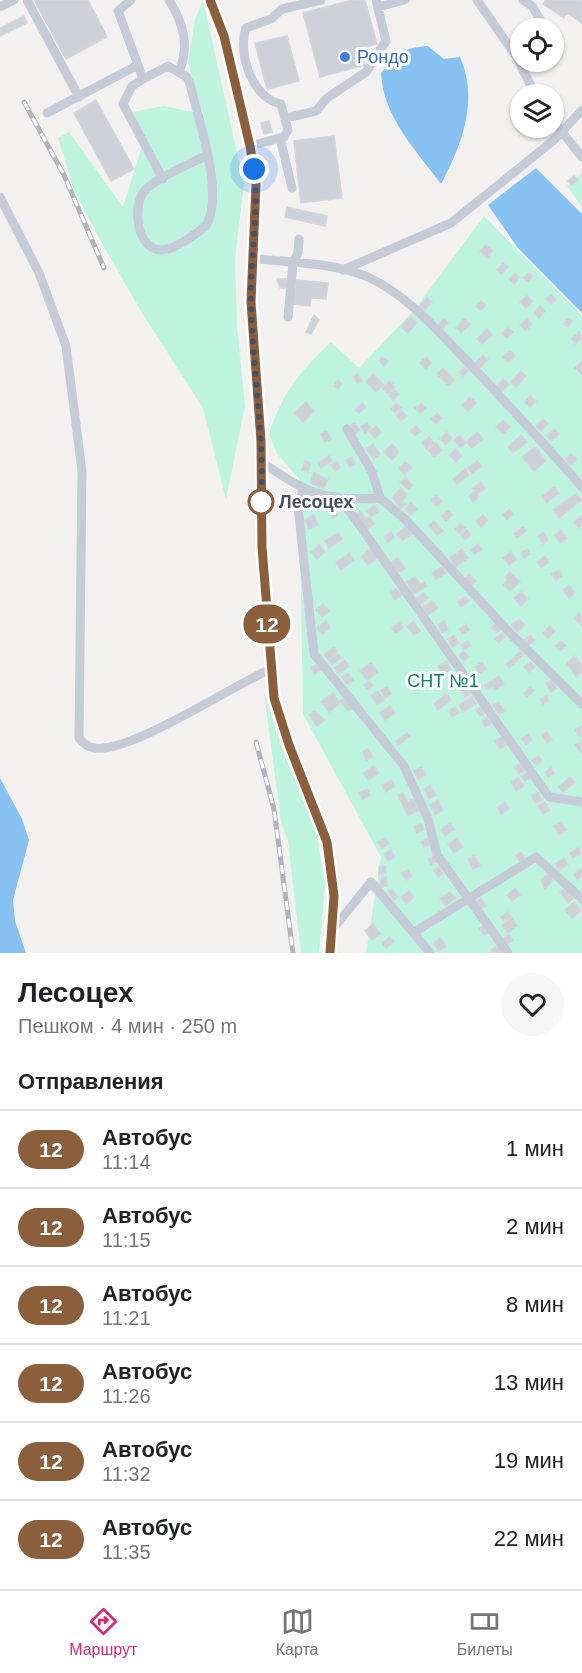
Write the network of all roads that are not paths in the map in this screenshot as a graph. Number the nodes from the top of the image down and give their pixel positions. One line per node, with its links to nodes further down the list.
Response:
1 (14, 0): 12 (street)
2 (27, 0): 18 (street)
3 (131, 0): 14 (street)
4 (169, 0): 15 (street)
5 (321, 0): 21 (street)
6 (405, 0): 10 (street)
7 (477, 0): 17 (street)
8 (524, 0): 11 (street)
9 (213, 1): 26 (street)
10 (377, 3): 21 (street)
11 (534, 3): 13 (street)
12 (0, 7)
13 (540, 18)
14 (138, 65): 16 (street); 18 (street)
15 (179, 72): 16 (street); 27 (street)
16 (143, 79): 29 (street)
17 (530, 84)
18 (79, 97): 20 (street)
19 (582, 110): 22 (street)
20 (47, 114)
21 (285, 118): 24 (street)
22 (564, 131)
23 (564, 135): 28 (street)
24 (280, 138): 26 (street); 30 (street)
25 (556, 138): 35 (street)
26 (250, 146): 33 (street)
27 (207, 155): 29 (street); 29 (street)
28 (582, 157)
29 (163, 179)
30 (292, 188)
31 (0, 197): 43 (street)
32 (299, 239): 34 (street)
33 (251, 258): 34 (street); 38 (street)
34 (293, 263): 35 (street); 36 (street)
35 (343, 270): 39 (street)
36 (288, 317)
37 (347, 429): 41 (street)
38 (261, 462): 40 (street); 43 (street)
39 (582, 487)
40 (303, 490): 42 (street); 47 (street)
41 (380, 498): 42 (street); 44 (street)
42 (339, 500): 45 (street)
43 (271, 669): 48 (street)
44 (582, 704)
45 (582, 802)
46 (582, 899): 47 (street)
47 (468, 900): 49 (street); 52 (street)
48 (333, 928): 49 (street); 50 (street)
49 (413, 933): 51 (street)
50 (330, 953)
51 (430, 953)
52 (508, 953)

